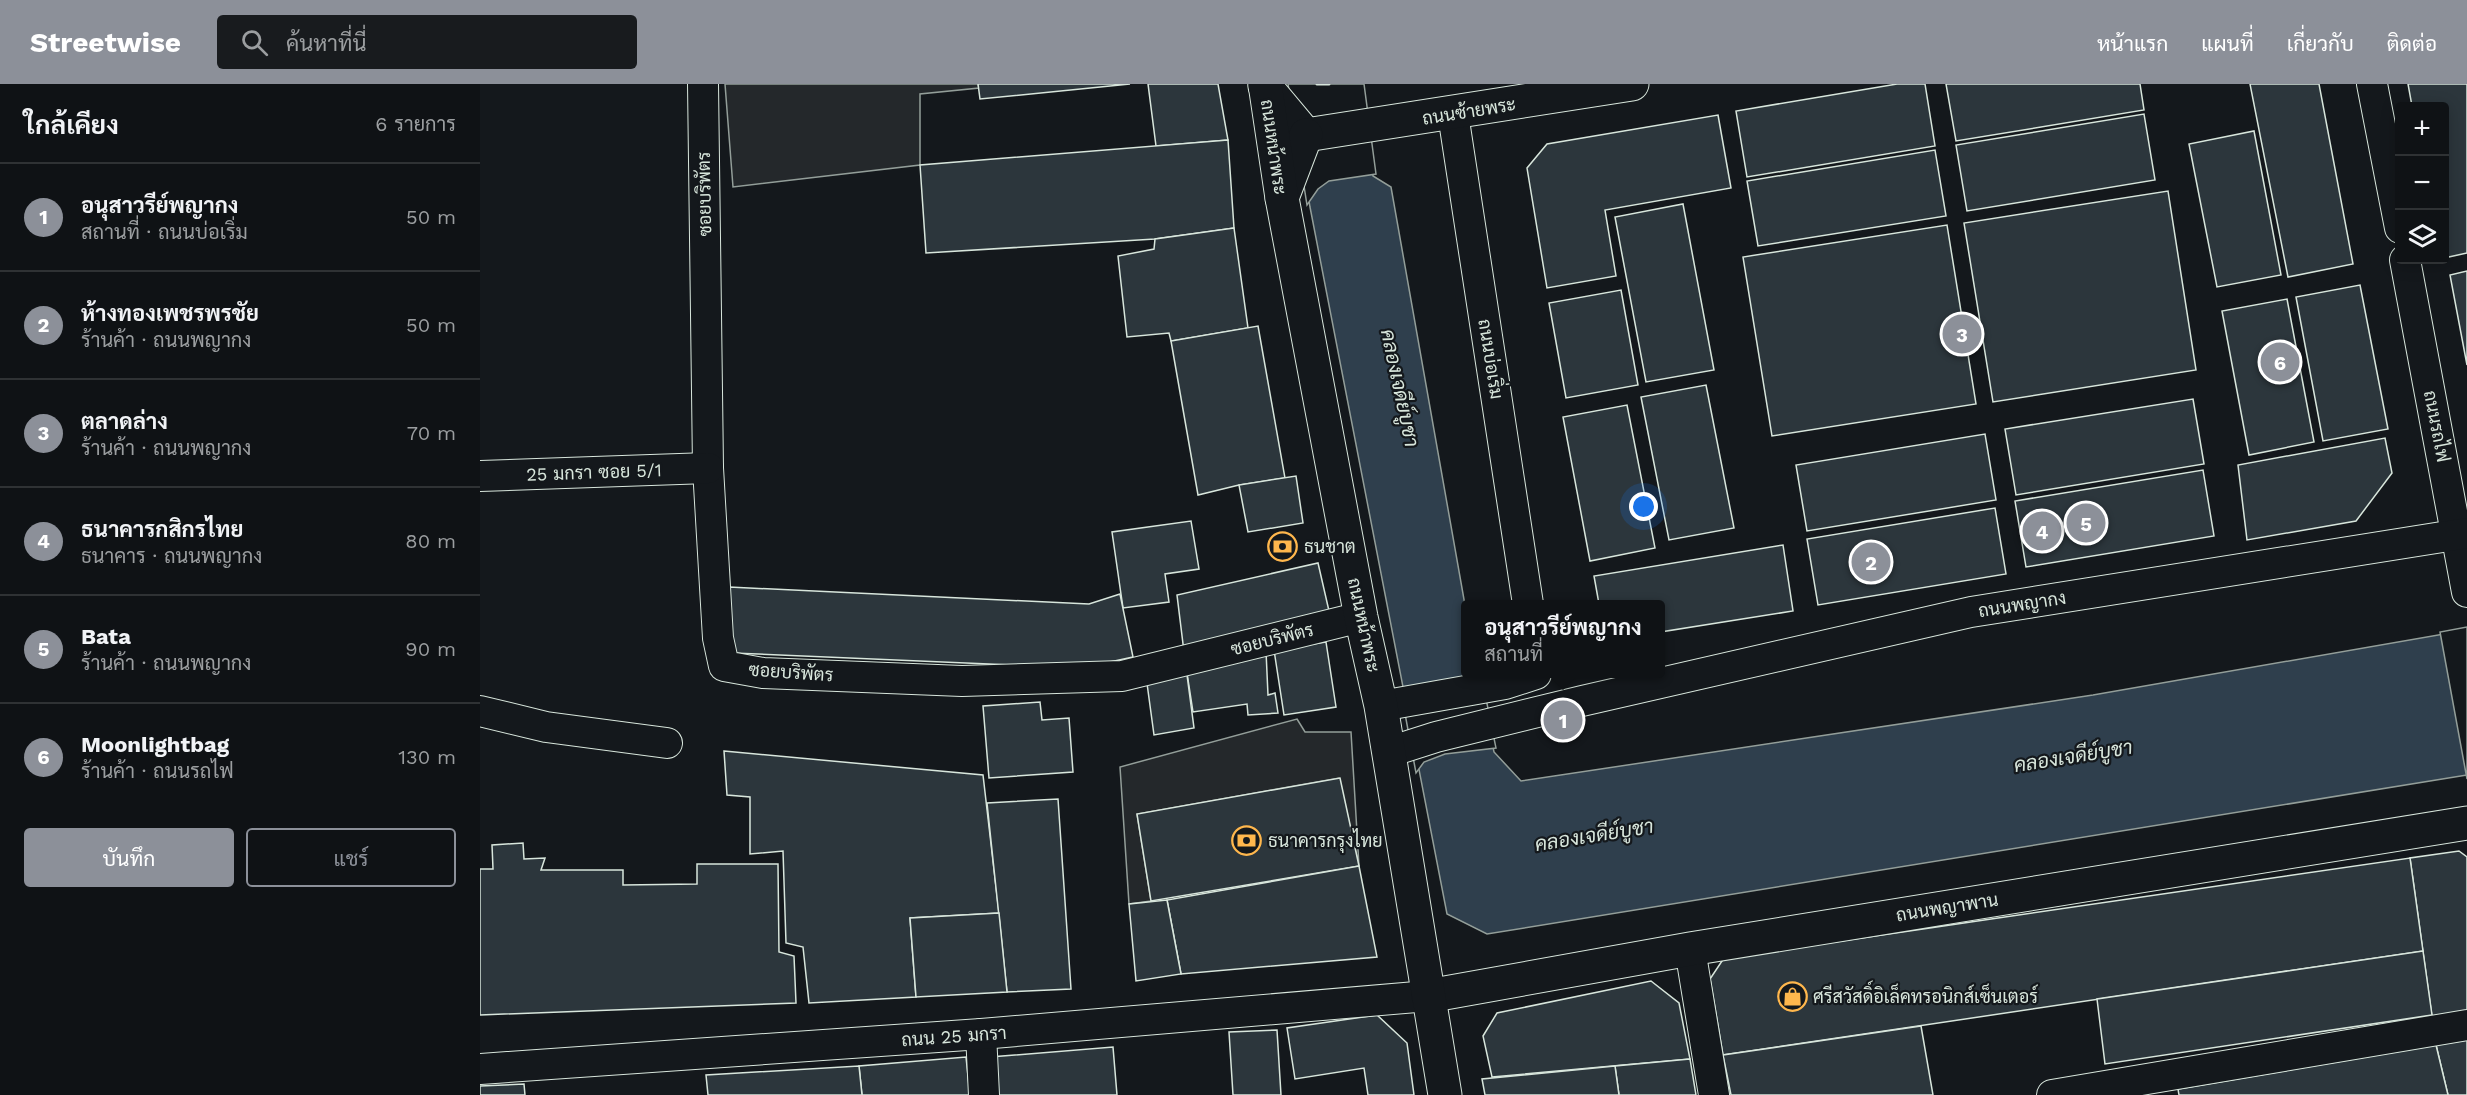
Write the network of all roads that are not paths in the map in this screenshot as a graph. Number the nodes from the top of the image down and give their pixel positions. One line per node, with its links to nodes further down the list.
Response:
1 (703, 84): 10 (street, ซอยบริพัตร)
2 (1632, 84): 5 (main road, ถนนซ้ายพระ)
3 (2372, 84): 8 (street)
4 (1265, 85): 6 (main road); 7 (main road, ถนนหน้าพระ)
5 (1441, 115): 6 (main road, ถนนซ้ายพระ); 14 (street, ถนนบ่อเริ่ม)
6 (1306, 135): 7 (main road)
7 (1282, 198): 15 (main road, ถนนหน้าพระ)
8 (2396, 210)
9 (2406, 264): 12 (street, ถนนรถไฟ)
10 (708, 468): 11 (street, 25 มกรา ซอย 5/1); 15 (street, ซอยบริพัตร)
11 (480, 476)
12 (2462, 534): 13 (street, ถนนรถไฟ); 18 (street, ถนนพญากง)
13 (2467, 592)
14 (1527, 600)
15 (1361, 617): 19 (main road, ถนนหน้าพระ)
16 (1524, 678): 19 (street)
17 (1547, 678): 18 (street)
18 (1582, 701): 22 (street, ถนนพญากง)
19 (1394, 704): 22 (main road, ถนนหน้าพระ)
20 (480, 711): 21 (street)
21 (667, 743)
22 (1389, 752): 25 (main road, ถนนหน้าพระ)
23 (2467, 823): 24 (main road, ถนนพญาพาน)
24 (1690, 949): 25 (main road, ถนนพญาพาน); 31 (street)
25 (1428, 996): 27 (street, ถนน 25 มกรา); 30 (main road, ถนนหน้าพระ)
26 (2467, 1025): 32 (street)
27 (981, 1034): 28 (street, ถนน 25 มกรา); 29 (street)
28 (480, 1069)
29 (984, 1095)
30 (1445, 1095)
31 (1714, 1095)
32 (2052, 1095)

